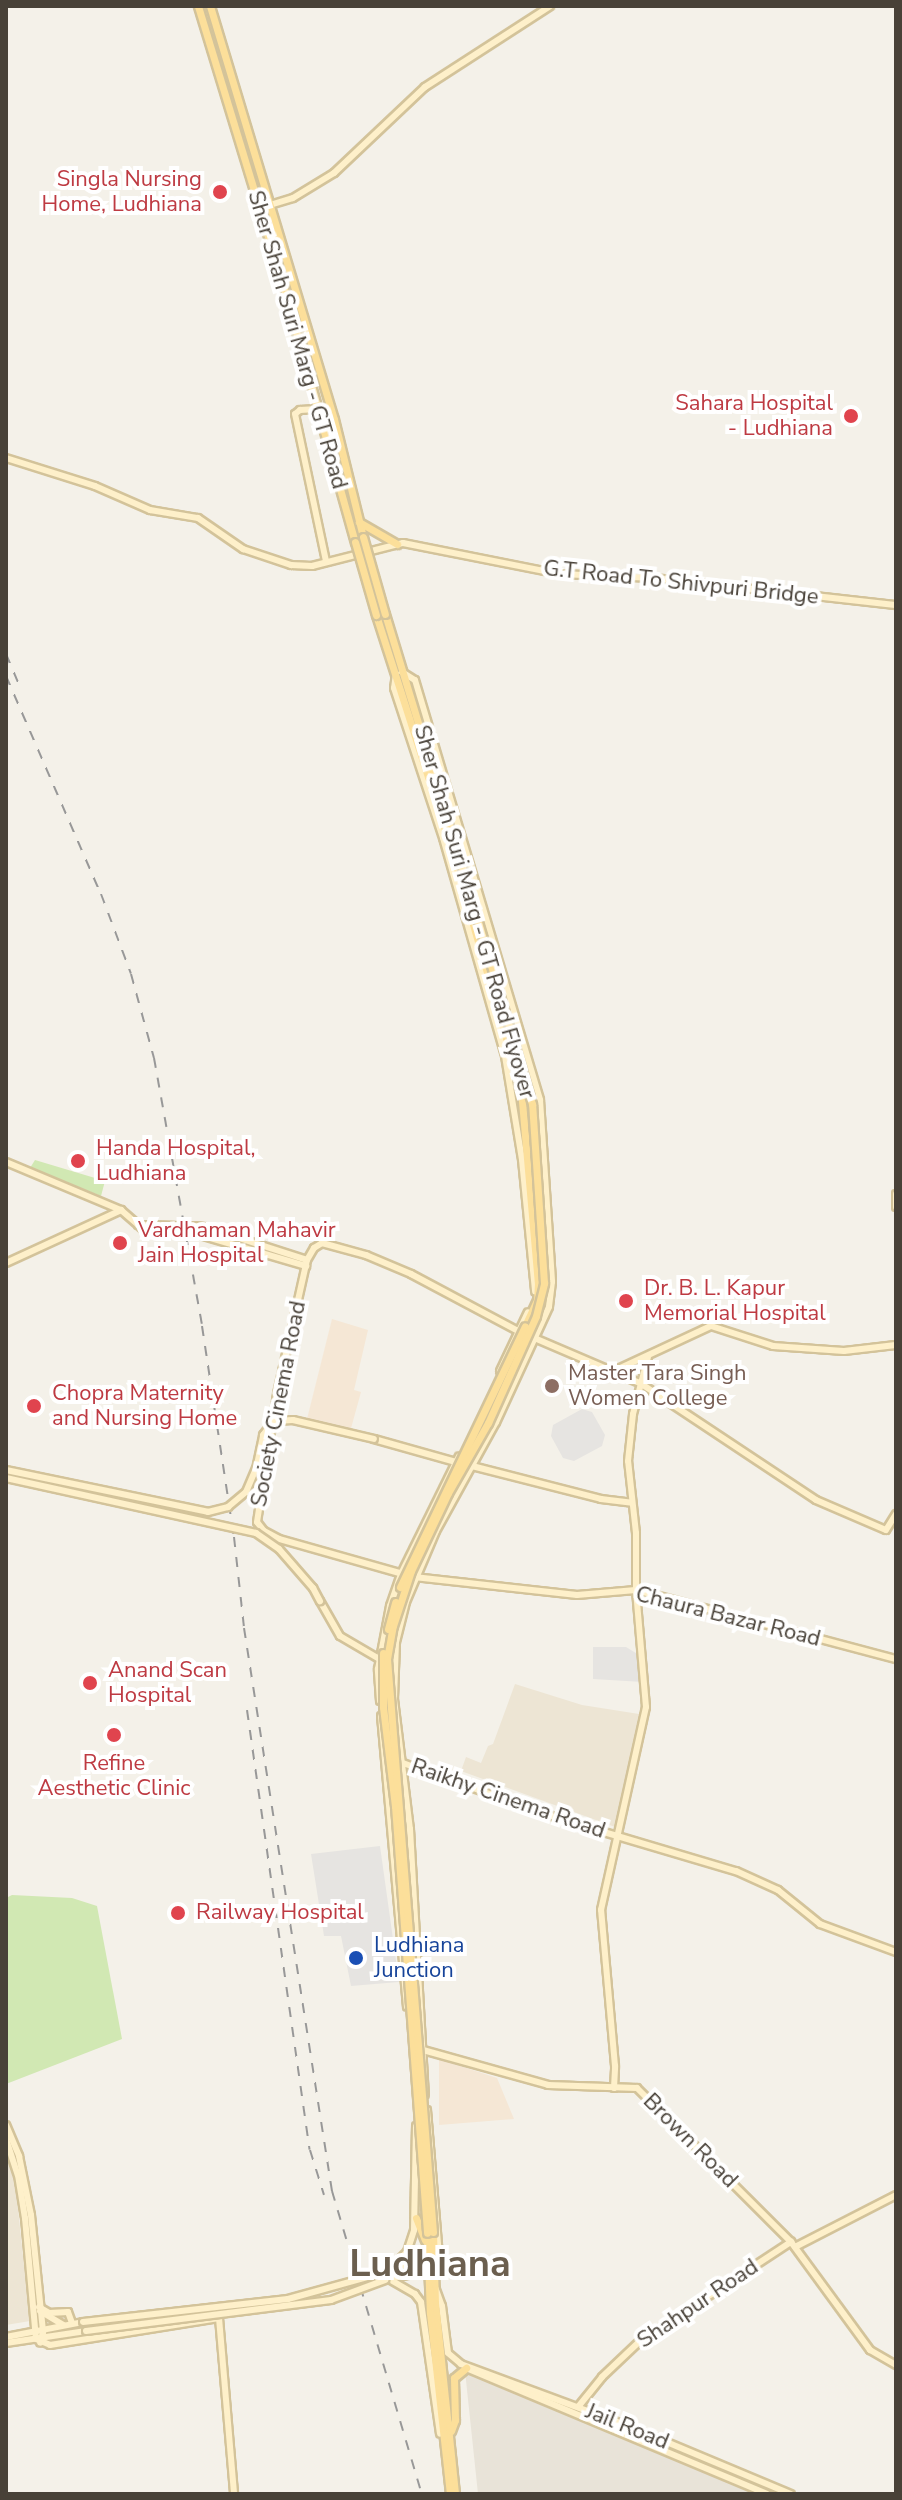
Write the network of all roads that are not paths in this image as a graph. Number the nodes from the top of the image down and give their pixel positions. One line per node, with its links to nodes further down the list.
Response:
1 (198, 6): 5 (main road, Sher Shah Suri Marg - GT Road)
2 (210, 6): 4 (main road, Sher Shah Suri Marg - GT Road)
3 (550, 6): 4 (street)
4 (270, 205): 5 (street); 8 (main road, Sher Shah Suri Marg - GT Road)
5 (260, 208): 6 (main road, Sher Shah Suri Marg - GT Road)
6 (317, 409): 10 (street); 12 (main road, Sher Shah Suri Marg - GT Road, bridge)
7 (6, 458): 10 (street, G.T Road To Shivpuri Bridge)
8 (359, 522): 9 (main road); 12 (main road, Sher Shah Suri Marg - GT Road, bridge)
9 (397, 544): 10 (street, G.T Road To Shivpuri Bridge); 11 (street, G.T Road To Shivpuri Bridge)
10 (326, 561)
11 (896, 605)
12 (380, 615): 13 (main road, Sher Shah Suri Marg - GT Road)
13 (401, 678): 25 (street); 26 (street); 55 (main road, Sher Shah Suri Marg - GT Road Flyover, bridge); 59 (main road, Sher Shah Suri Marg - GT Road Flyover, bridge)
14 (6, 1162): 17 (street)
15 (896, 1194): 16 (street)
16 (896, 1207)
17 (121, 1210): 18 (street); 23 (street)
18 (138, 1225): 19 (street); 22 (street)
19 (179, 1226)
20 (193, 1226): 24 (street)
21 (197, 1234): 24 (street)
22 (180, 1235)
23 (6, 1263)
24 (307, 1263): 25 (street); 37 (street, Society Cinema Road)
25 (517, 1331): 26 (street); 32 (street)
26 (535, 1338): 29 (street); 31 (street)
27 (896, 1345): 28 (street)
28 (648, 1357): 29 (street); 30 (street)
29 (616, 1370): 30 (street)
30 (640, 1383): 35 (street); 36 (street)
31 (475, 1461): 35 (street); 38 (street)
32 (456, 1462): 33 (street, bridge); 37 (street)
33 (6, 1470)
34 (6, 1478): 41 (street, bridge)
35 (632, 1503): 39 (street)
36 (896, 1514)
37 (401, 1574): 38 (street, Society Cinema Road); 41 (street)
38 (416, 1578): 39 (street, Chaura Bazar Road); 42 (street)
39 (636, 1590): 40 (street, Chaura Bazar Road); 44 (street)
40 (896, 1659)
41 (380, 1660): 42 (street); 46 (street)
42 (393, 1664): 43 (street)
43 (400, 1762): 44 (street, Raikhy Cinema Road); 47 (street)
44 (616, 1835): 45 (street, Raikhy Cinema Road); 48 (street)
45 (896, 1952)
46 (410, 2050): 47 (street, Brown Road); 50 (street)
47 (424, 2050): 48 (street, Brown Road); 49 (street)
48 (614, 2088): 56 (street, Brown Road)
49 (426, 2106): 50 (street); 57 (street, bridge)
50 (415, 2111): 54 (street, bridge)
51 (6, 2125): 62 (street)
52 (6, 2139): 62 (street)
53 (896, 2195): 56 (street, Shahpur Road)
54 (416, 2218): 55 (main road); 60 (street)
55 (427, 2245): 58 (main road); 60 (street)
56 (793, 2245): 69 (street, Brown Road); 71 (street, Shahpur Road)
57 (439, 2255): 59 (main road)
58 (428, 2261): 59 (main road); 60 (street)
59 (432, 2270): 60 (street); 61 (main road); 63 (main road)
60 (388, 2274): 63 (street); 64 (street, bridge); 66 (street, bridge)
61 (434, 2287): 70 (street); 72 (main road)
62 (37, 2311): 64 (street); 65 (street); 66 (street)
63 (428, 2320): 73 (street); 75 (main road)
64 (72, 2323): 65 (street)
65 (63, 2325): 66 (street)
66 (37, 2336): 67 (street); 68 (street); 74 (street)
67 (6, 2337)
68 (6, 2343)
69 (896, 2365)
70 (460, 2370): 71 (street, Jail Road); 72 (main road); 76 (street, Jail Road)
71 (578, 2407): 77 (street, Jail Road)
72 (450, 2432): 75 (main road)
73 (444, 2440)
74 (234, 2494)
75 (452, 2494)
76 (767, 2494)
77 (791, 2494)

